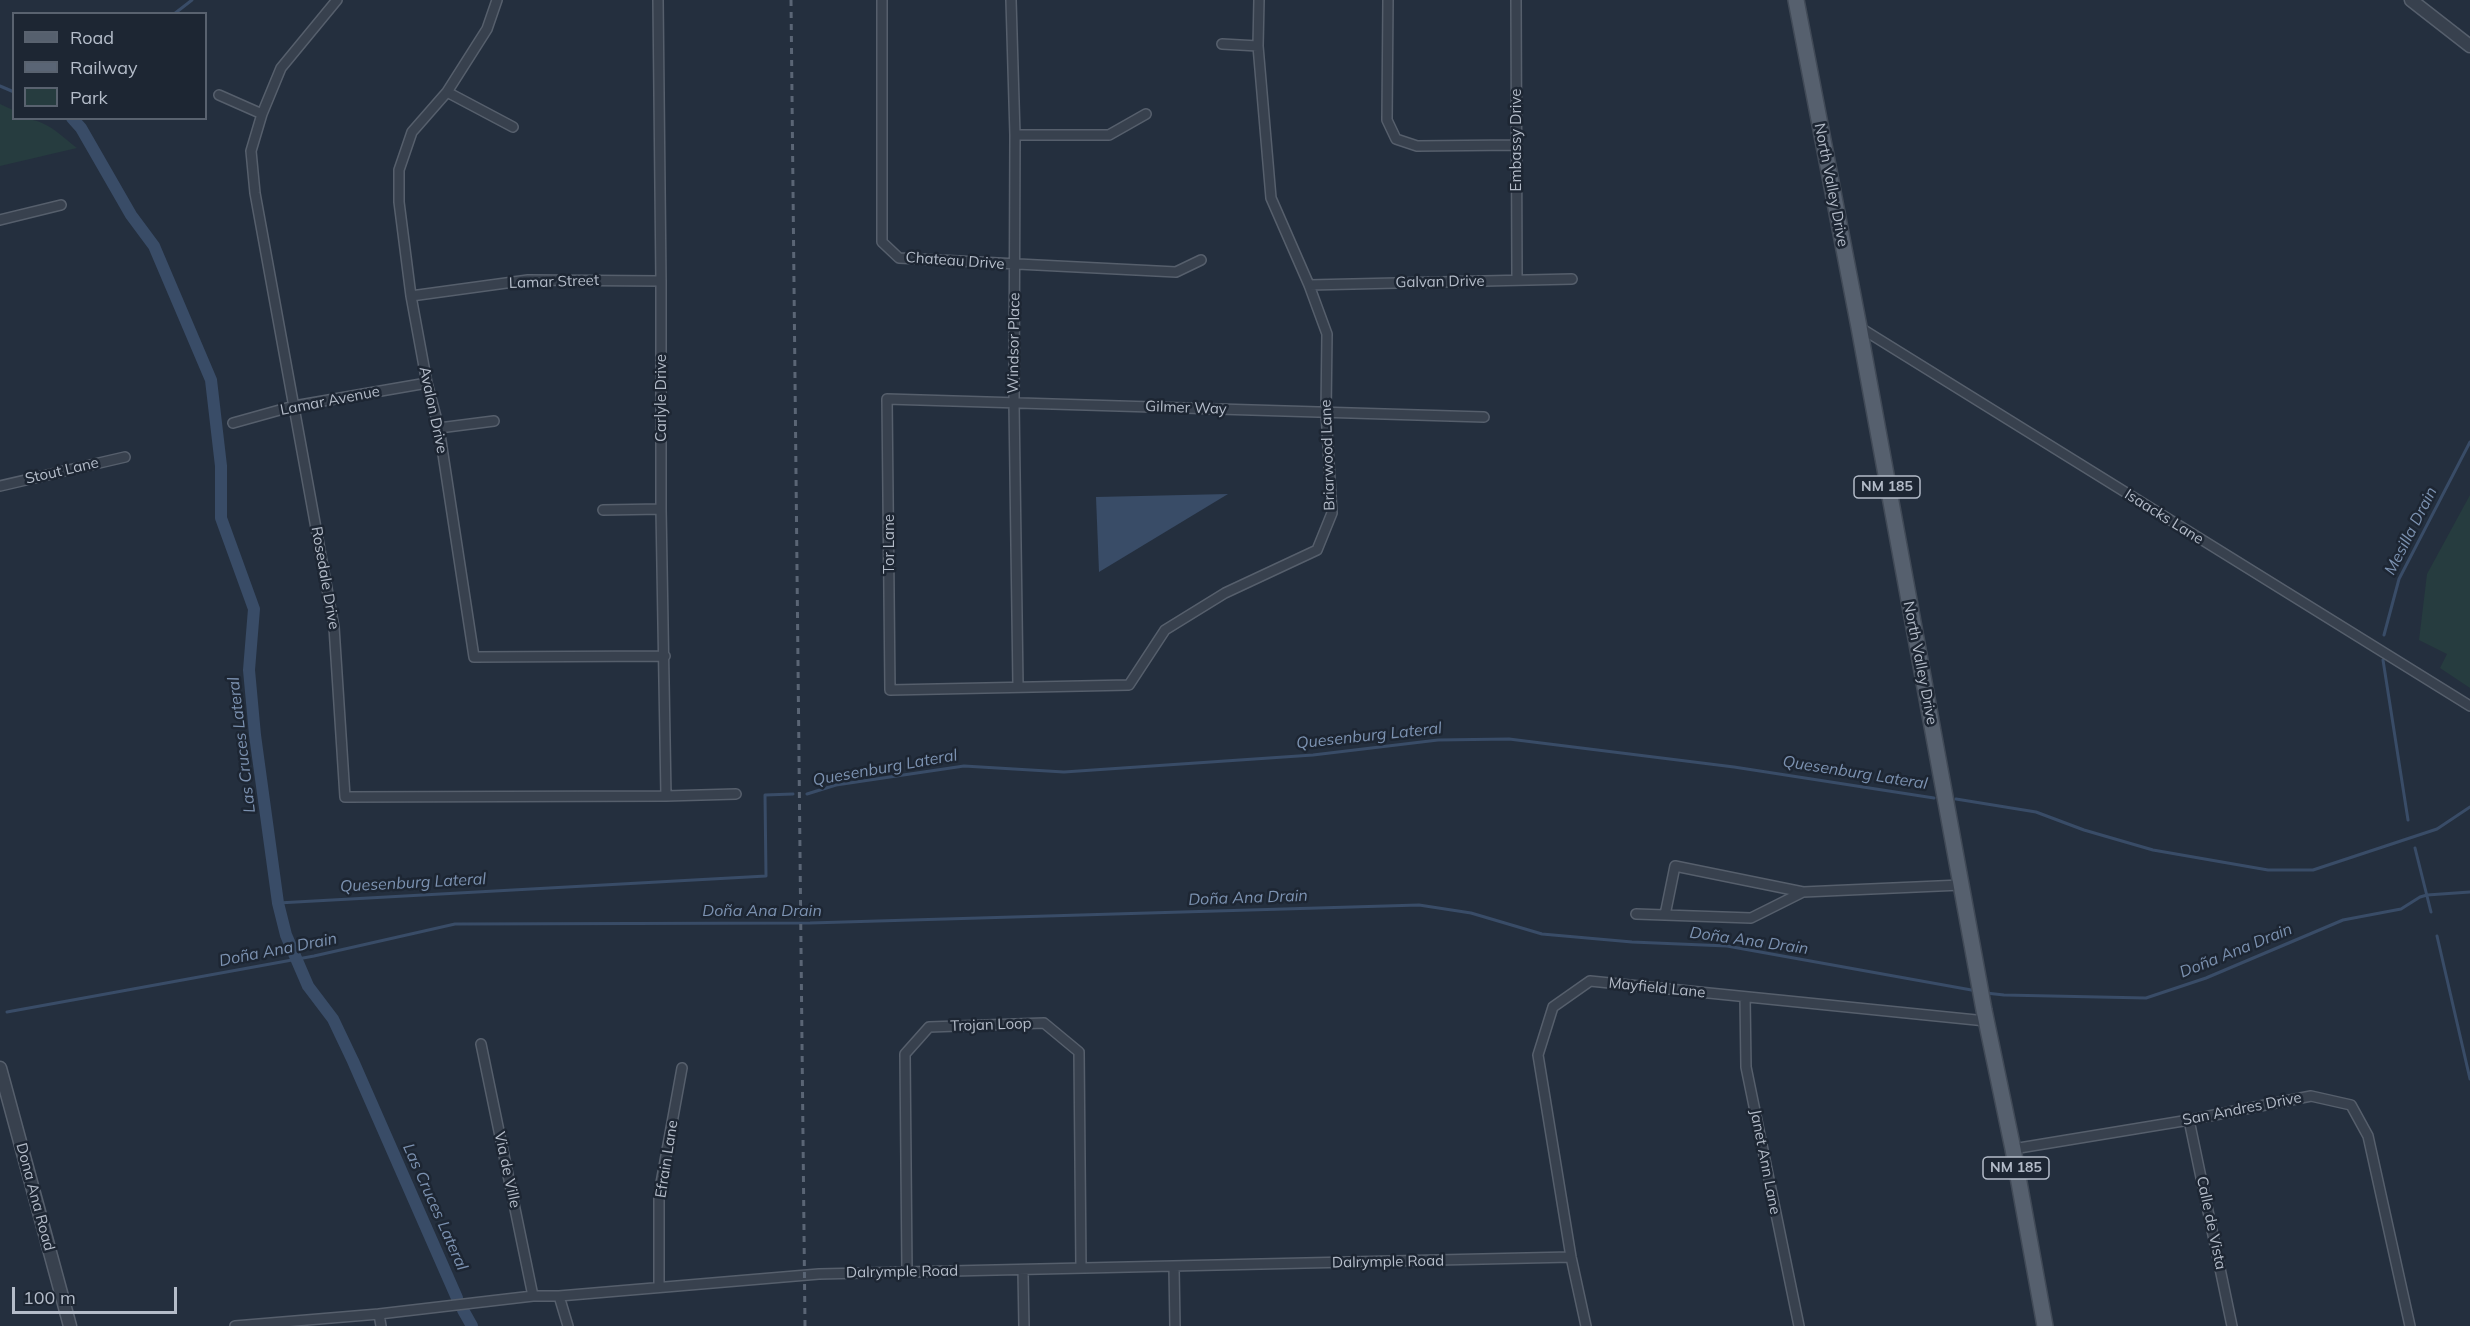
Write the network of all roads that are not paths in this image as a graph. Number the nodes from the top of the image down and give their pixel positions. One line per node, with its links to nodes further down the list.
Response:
1 (337, 0): 16 (street, Rosedale Drive)
2 (497, 0): 14 (street, Avalon Drive)
3 (658, 0): 27 (street, Carlyle Drive)
4 (882, 0): 24 (street, Chateau Drive)
5 (1011, 0): 19 (street, Windsor Place)
6 (1259, 0): 13 (street, Briarwood Lane)
7 (1388, 0): 20 (street)
8 (1516, 0): 20 (street, Embassy Drive)
9 (1796, 0): 30 (main road, North Valley Drive / NM 185)
10 (2411, 0): 12 (street)
11 (1221, 44): 13 (street)
12 (2470, 45)
13 (1258, 46): 28 (street, Briarwood Lane)
14 (447, 92): 18 (street); 29 (street, Avalon Drive)
15 (219, 94): 16 (street)
16 (262, 114): 34 (street, Rosedale Drive)
17 (1146, 114): 19 (street)
18 (513, 127)
19 (1015, 135): 24 (street, Windsor Place)
20 (1516, 145): 26 (street, Embassy Drive)
21 (61, 205): 22 (street)
22 (0, 220)
23 (1201, 260): 24 (street, Chateau Drive)
24 (1015, 265): 33 (street, Windsor Place)
25 (1572, 279): 26 (street, Galvan Drive)
26 (1517, 280): 28 (street, Galvan Drive)
27 (662, 281): 29 (street, Lamar Street); 42 (street, Carlyle Drive)
28 (1309, 285): 35 (street, Briarwood Lane)
29 (411, 296): 31 (street, Avalon Drive)
30 (1859, 327): 47 (street, Isaacks Lane); 50 (main road, North Valley Drive / NM 185)
31 (427, 382): 34 (street, Lamar Avenue); 39 (street, Avalon Drive)
32 (888, 399): 33 (street, Gilmer Way); 46 (street, Tor Lane)
33 (1014, 403): 35 (street, Gilmer Way); 45 (street, Windsor Place)
34 (294, 406): 38 (street, Lamar Avenue); 49 (street, Rosedale Drive)
35 (1326, 412): 36 (street, Gilmer Way); 45 (street, Briarwood Lane)
36 (1484, 417)
37 (494, 421): 39 (street)
38 (233, 423)
39 (439, 428): 44 (street, Avalon Drive)
40 (125, 457): 41 (street, Stout Lane)
41 (0, 486)
42 (661, 509): 43 (street); 44 (street, Carlyle Drive)
43 (603, 510)
44 (665, 656): 49 (street, Carlyle Drive)
45 (1018, 686): 46 (street, Briarwood Lane)
46 (890, 690)
47 (2470, 706)
48 (736, 794): 49 (street, Rosedale Drive)
49 (666, 796)
50 (1961, 885): 51 (street); 55 (main road, North Valley Drive / NM 185)
51 (1803, 892): 53 (street); 53 (street)
52 (1636, 914): 53 (street)
53 (1665, 915)
54 (1745, 997): 55 (street, Mayfield Lane); 61 (street, Mayfield Lane); 77 (street, Janet Ann Lane)
55 (1985, 1016): 60 (main road, North Valley Drive / NM 185)
56 (481, 1044): 67 (street, Via de Ville)
57 (0, 1068): 70 (street, Dona Ana Road)
58 (682, 1068): 66 (street, Efrain Lane)
59 (2189, 1120): 60 (street, San Andres Drive); 79 (street, Calle de Vista); 80 (street, San Andres Drive)
60 (2013, 1149): 78 (main road, North Valley Drive / NM 185)
61 (1571, 1257): 63 (street, Dalrymple Road); 76 (street, Mayfield Lane)
62 (1081, 1268): 63 (street, Dalrymple Road); 64 (street, Dalrymple Road); 65 (street, Trojan Loop)
63 (1174, 1268): 75 (street)
64 (1023, 1270): 65 (street, Dalrymple Road); 74 (street)
65 (907, 1272): 66 (street, Dalrymple Road)
66 (659, 1287): 68 (street, Dalrymple Road)
67 (532, 1296): 68 (street, Dalrymple Road); 69 (street, Dalrymple Road)
68 (559, 1296): 73 (street)
69 (379, 1314): 71 (street, Dalrymple Road); 72 (street)
70 (70, 1326)
71 (235, 1326)
72 (381, 1326)
73 (568, 1326)
74 (1024, 1326)
75 (1175, 1326)
76 (1586, 1326)
77 (1799, 1326)
78 (2045, 1326)
79 (2232, 1326)
80 (2410, 1326)

